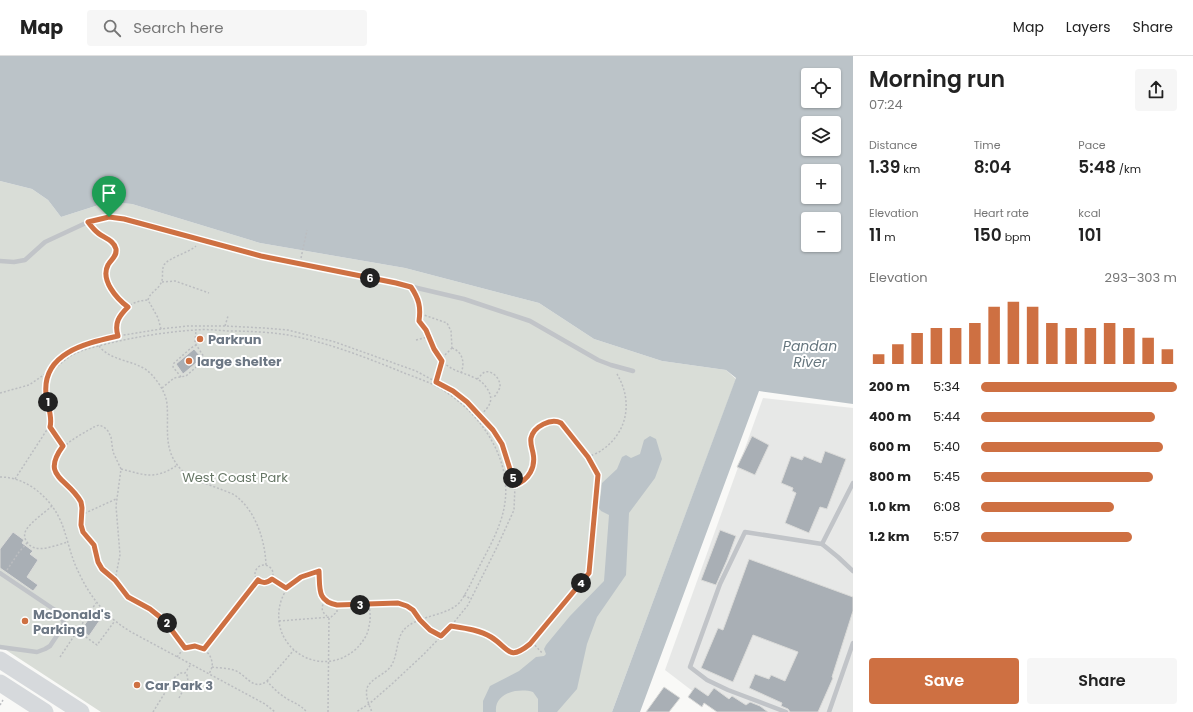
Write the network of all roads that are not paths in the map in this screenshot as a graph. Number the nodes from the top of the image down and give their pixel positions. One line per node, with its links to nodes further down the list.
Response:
1 (0, 261): 2 (lane)
2 (633, 371)
3 (853, 482): 4 (lane)
4 (822, 544): 5 (lane); 13 (lane)
5 (853, 571)
6 (2, 574): 8 (lane)
7 (853, 643): 14 (lane)
8 (0, 647)
9 (0, 660): 12 (highway)
10 (0, 683): 11 (highway)
11 (45, 712)
12 (81, 712)
13 (786, 712)
14 (829, 712)

